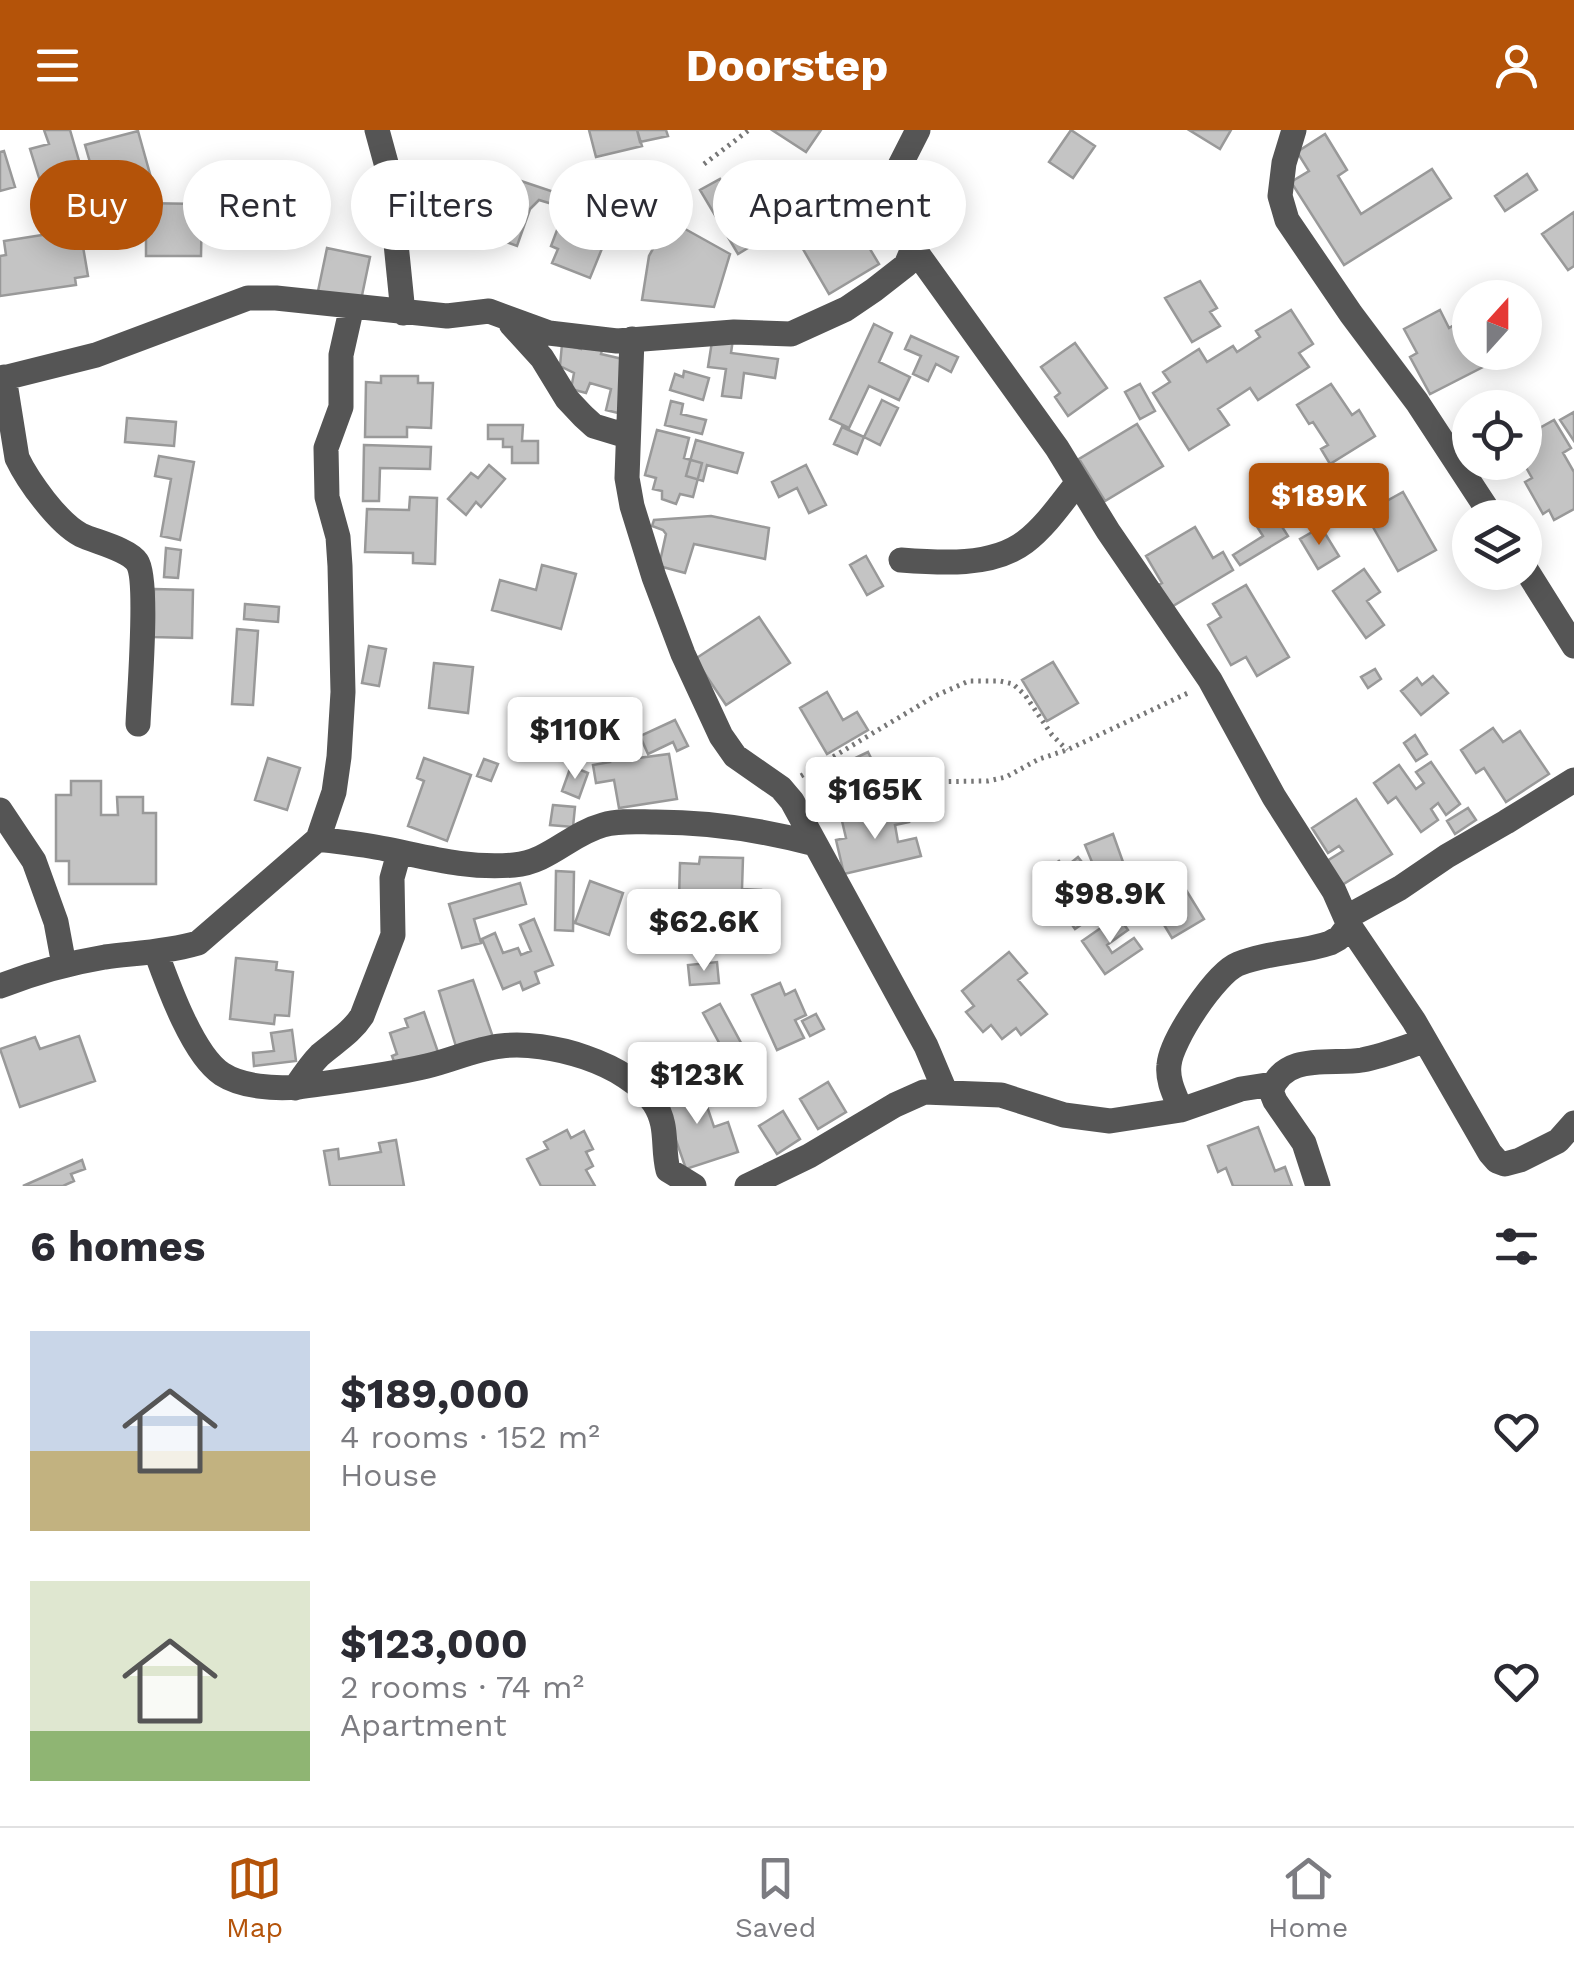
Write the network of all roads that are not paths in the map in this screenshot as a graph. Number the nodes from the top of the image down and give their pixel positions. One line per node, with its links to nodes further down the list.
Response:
1 (376, 130): 8 (street)
2 (918, 130): 4 (street)
3 (1294, 130): 14 (street)
4 (904, 160)
5 (912, 250): 10 (street)
6 (917, 250): 13 (street)
7 (352, 306): 8 (street); 11 (street); 21 (street)
8 (403, 313): 9 (street)
9 (504, 316): 10 (street); 12 (street)
10 (632, 339): 12 (street)
11 (2, 378): 18 (street)
12 (627, 436): 22 (street)
13 (1078, 482): 15 (street); 24 (street)
14 (1480, 500)
15 (901, 560)
16 (1539, 590): 17 (street)
17 (1574, 646)
18 (138, 724)
19 (1574, 780): 24 (street)
20 (0, 810): 26 (street)
21 (318, 839): 23 (street); 25 (street)
22 (815, 844): 23 (street); 31 (street)
23 (400, 852): 30 (street)
24 (1348, 921): 28 (street); 32 (street)
25 (156, 952): 26 (street); 30 (street)
26 (64, 965): 27 (street)
27 (0, 986)
28 (1424, 1041): 29 (street); 34 (street)
29 (1273, 1084): 32 (street); 37 (street)
30 (295, 1088): 35 (street)
31 (945, 1091): 32 (street); 36 (street)
32 (1181, 1110)
33 (1574, 1123): 34 (street)
34 (1496, 1158): 38 (street)
35 (694, 1186)
36 (747, 1186)
37 (1318, 1186)
38 (1504, 1186)

